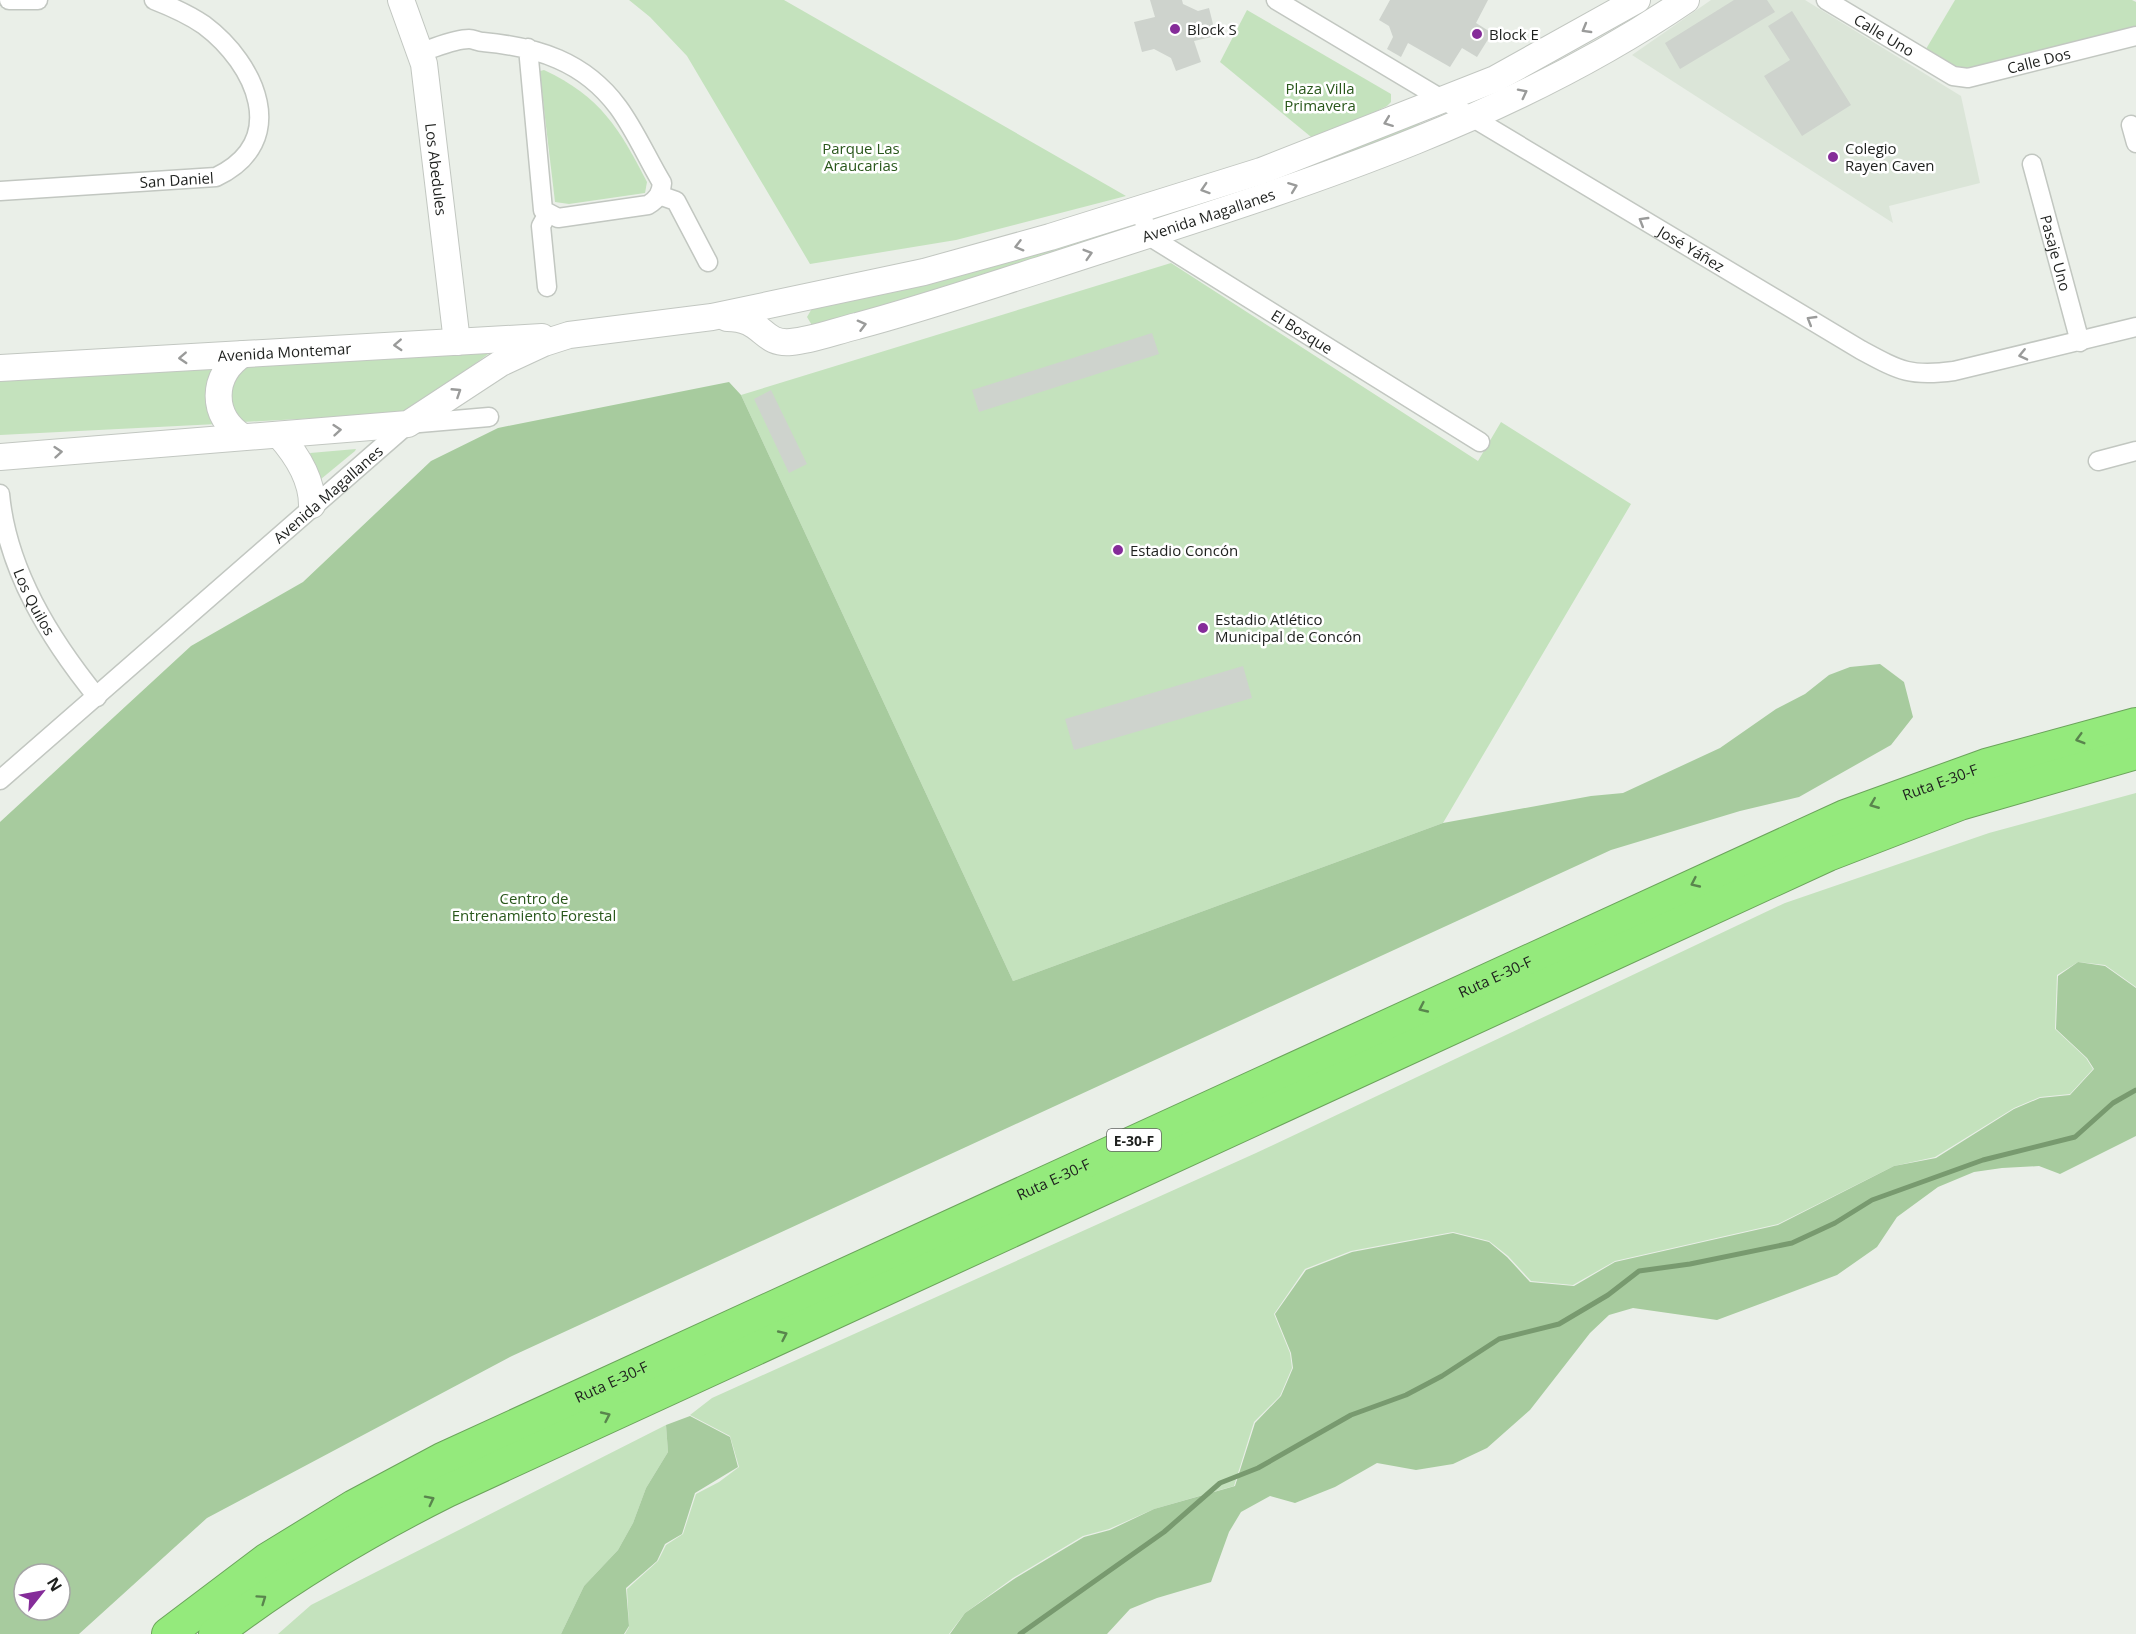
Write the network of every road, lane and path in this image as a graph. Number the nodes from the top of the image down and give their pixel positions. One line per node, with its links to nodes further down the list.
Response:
1 (9, 0): 2 (street)
2 (38, 0)
3 (154, 0): 18 (street, San Daniel)
4 (401, 0): 11 (main road, Los Abedules)
5 (1276, 0): 13 (street, José Yáñez)
6 (1637, 0): 13 (main road, Avenida Magallanes, one-way to 13)
7 (1686, 0): 14 (main road, Avenida Magallanes, one-way to 7)
8 (1826, 0): 12 (street, Calle Uno)
9 (2136, 36): 12 (street, Calle Dos)
10 (528, 48): 11 (street); 19 (street); 21 (street)
11 (422, 58): 30 (main road, Los Abedules)
12 (1942, 71)
13 (1443, 102): 14 (street, José Yáñez); 20 (main road, Avenida Magallanes, one-way to 20)
14 (1471, 118): 22 (main road, Avenida Magallanes, one-way to 14); 31 (street, José Yáñez, one-way to 14)
15 (2131, 125): 16 (street)
16 (2136, 143)
17 (2032, 164): 31 (street, Pasaje Uno)
18 (0, 191)
19 (659, 195): 21 (street); 23 (street)
20 (1140, 210): 22 (street); 25 (main road, Avenida Magallanes, one-way to 25)
21 (547, 214): 24 (street)
22 (1149, 236): 29 (main road, Avenida Magallanes, one-way to 22); 38 (street, El Bosque)
23 (708, 262)
24 (547, 287)
25 (815, 296): 26 (main road, Avenida Magallanes); 29 (main road)
26 (712, 317): 28 (main road, Avenida Magallanes); 29 (main road, Avenida Magallanes)
27 (2136, 327): 31 (street, José Yáñez)
28 (569, 335): 30 (main road, Avenida Montemar); 35 (main road, Avenida Magallanes, one-way to 28)
29 (805, 339)
30 (457, 342): 32 (main road, Avenida Montemar, one-way to 32)
31 (2080, 342)
32 (243, 354): 33 (main road, Avenida Montemar, one-way to 33); 37 (main road)
33 (0, 368)
34 (489, 417): 35 (street)
35 (408, 424): 36 (main road, one-way to 35); 43 (street, Avenida Magallanes)
36 (279, 435): 37 (main road); 43 (main road)
37 (243, 437): 40 (main road, one-way to 37)
38 (1480, 442)
39 (2136, 451): 41 (street)
40 (0, 457)
41 (2098, 461)
42 (0, 494): 44 (street, Los Quilos)
43 (312, 505): 44 (street, Avenida Magallanes)
44 (97, 697): 47 (street, Avenida Magallanes)
45 (2136, 724): 48 (highway, Ruta E-30-F / E-30-F, one-way to 48)
46 (2136, 753): 49 (highway, Ruta E-30-F / E-30-F, one-way to 46)
47 (0, 780)
48 (168, 1634)
49 (215, 1634)

